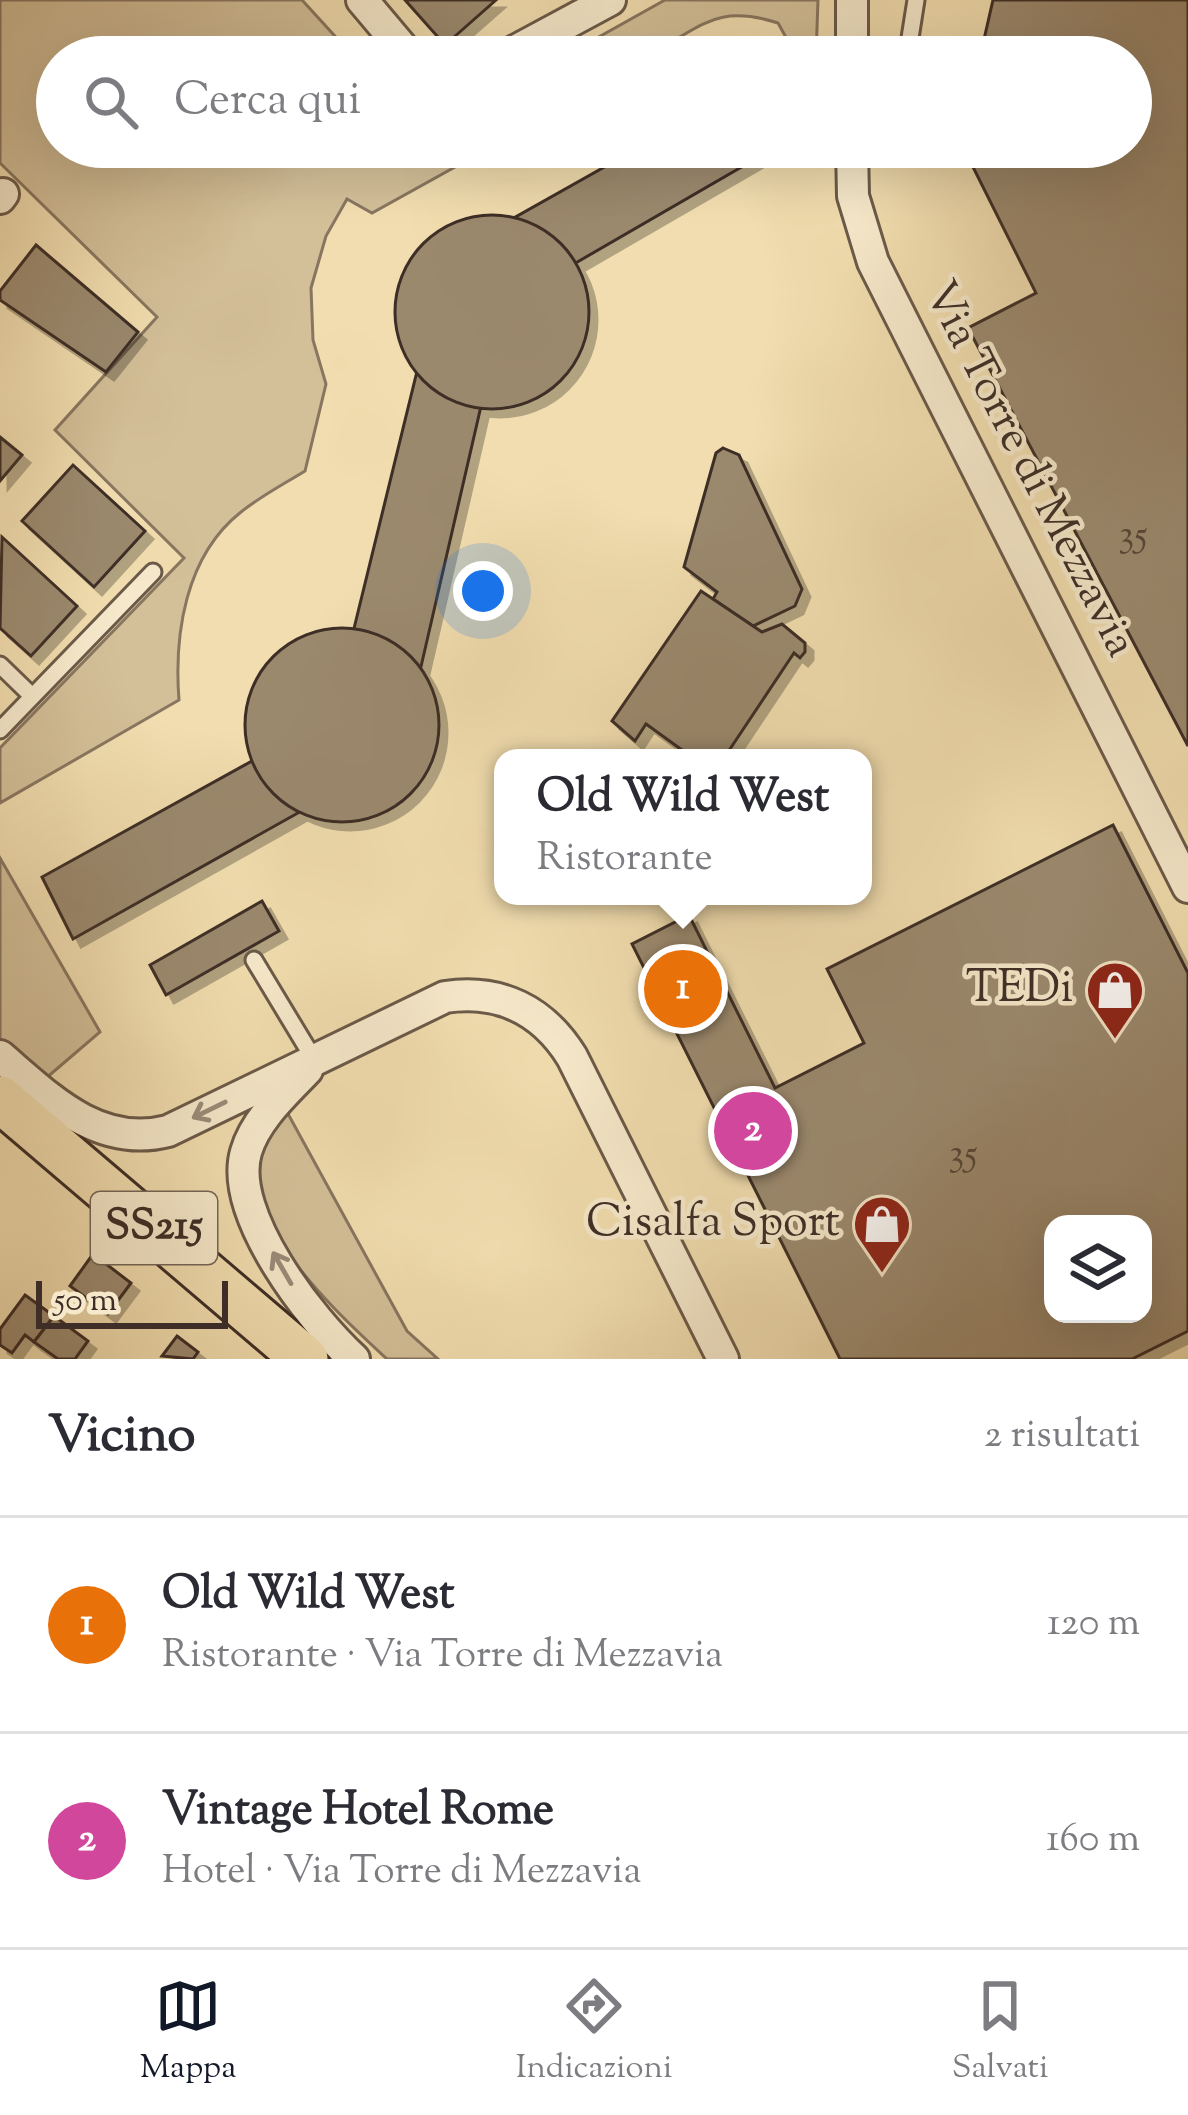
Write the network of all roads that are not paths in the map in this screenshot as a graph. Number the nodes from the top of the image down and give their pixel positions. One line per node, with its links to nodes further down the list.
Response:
1 (362, 0): 6 (street)
2 (610, 0): 5 (street)
3 (852, 0): 8 (street)
4 (916, 0): 9 (lane)
5 (558, 14): 7 (street)
6 (392, 36)
7 (531, 36)
8 (852, 36)
9 (910, 36)
10 (852, 168): 15 (street, Via Torre di Mezzavia)
11 (153, 572): 13 (lane)
12 (0, 665): 13 (lane)
13 (32, 696): 14 (lane)
14 (0, 730)
15 (1188, 887)
16 (254, 960): 18 (lane)
17 (0, 1056): 18 (street, one-way to 17)
18 (315, 1061): 23 (street, one-way to 18); 24 (street)
19 (0, 1099): 22 (main road, SS215)
20 (0, 1139): 21 (main road, SS215)
21 (260, 1359)
22 (305, 1359)
23 (354, 1359)
24 (723, 1359)

